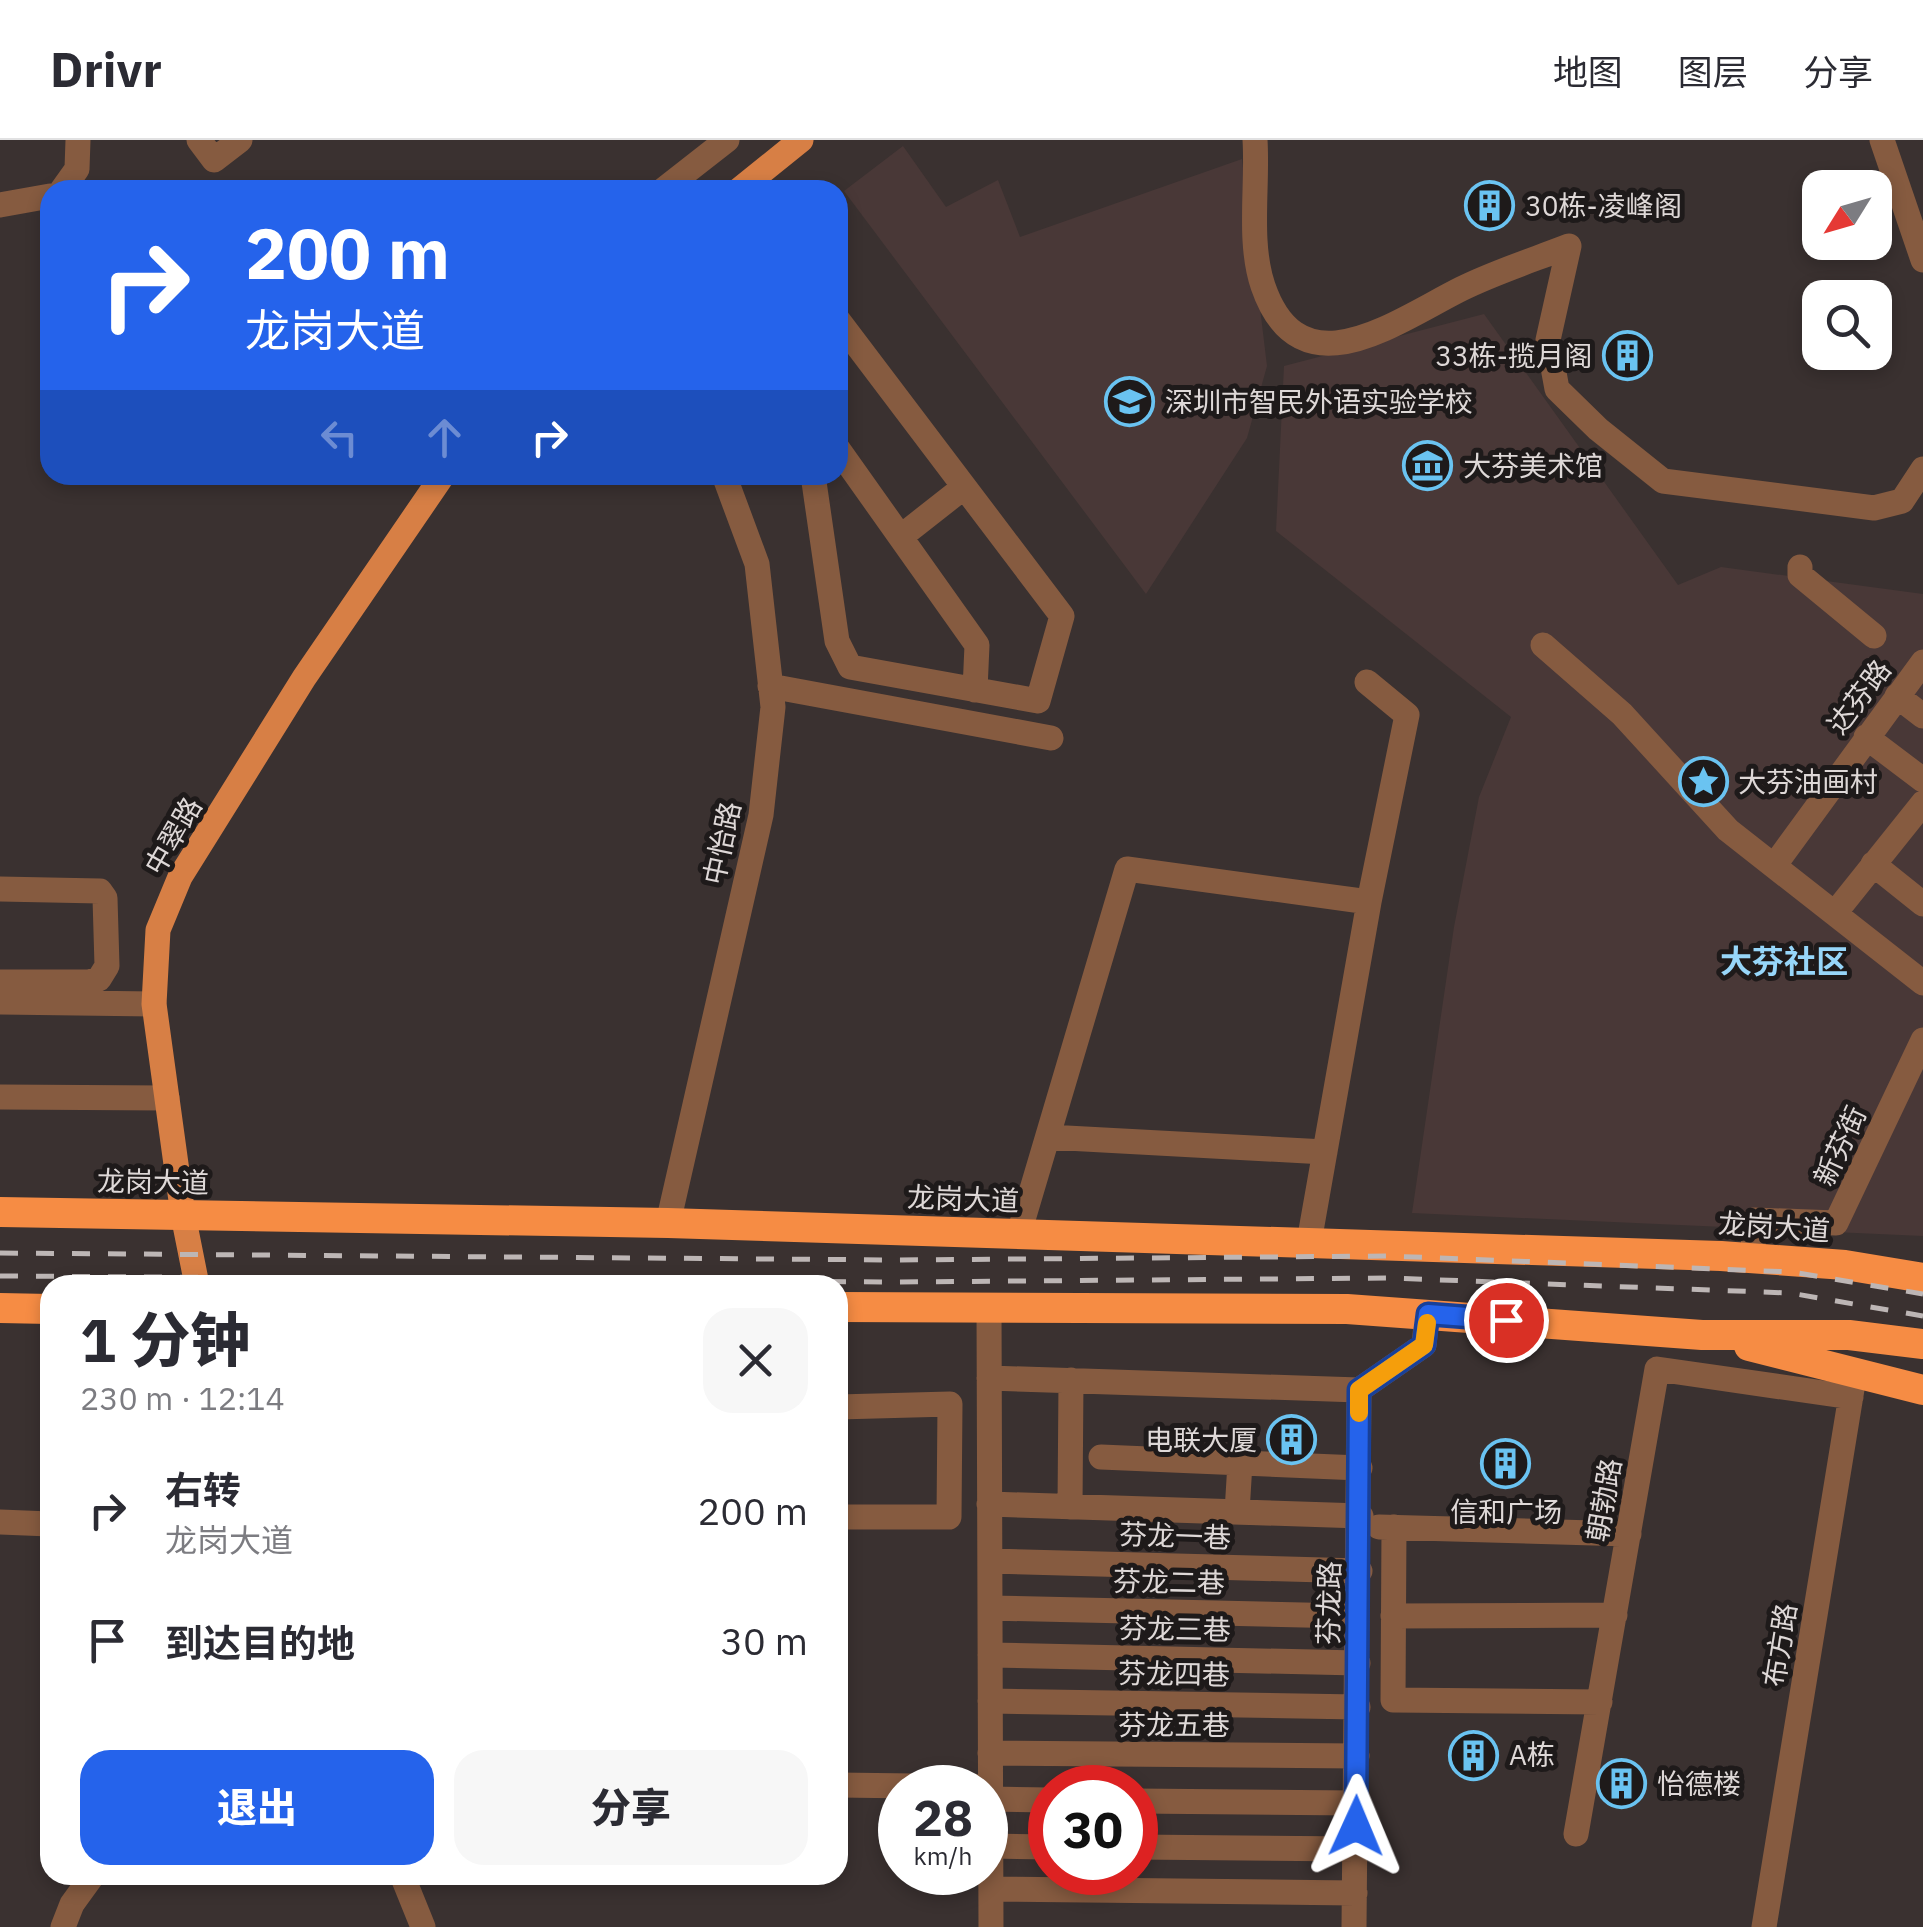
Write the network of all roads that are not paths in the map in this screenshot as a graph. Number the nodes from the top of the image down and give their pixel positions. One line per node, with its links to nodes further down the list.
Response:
1 (78, 140): 8 (street)
2 (198, 140): 3 (street)
3 (240, 140)
4 (727, 140): 9 (street)
5 (800, 140): 10 (main road)
6 (1255, 140): 16 (street)
7 (1882, 140): 13 (street)
8 (69, 180)
9 (677, 180)
10 (751, 180)
11 (40, 198): 12 (street)
12 (0, 205)
13 (1923, 260)
14 (848, 333): 20 (street)
15 (848, 462): 21 (street)
16 (1923, 468)
17 (436, 485): 45 (main road, 中翠路)
18 (728, 485): 27 (street, 中怡路)
19 (814, 485): 28 (street)
20 (964, 486): 21 (street); 28 (street)
21 (903, 535): 28 (street)
22 (1800, 567): 23 (street)
23 (1874, 636)
24 (1543, 645): 37 (street)
25 (1923, 662): 29 (street, 达芬路)
26 (1367, 682): 39 (street)
27 (770, 686): 32 (street); 53 (street, 中怡路)
28 (975, 690)
29 (1897, 696): 30 (street); 31 (street, 达芬路)
30 (1923, 716)
31 (1866, 737): 33 (street); 37 (street, 达芬路)
32 (1050, 738)
33 (1923, 780)
34 (1923, 802): 35 (street)
35 (1914, 833): 36 (street)
36 (1873, 864): 40 (street); 41 (street)
37 (1774, 866): 41 (street)
38 (0, 889): 42 (street)
39 (1369, 902): 49 (street); 50 (street)
40 (1923, 904)
41 (1835, 913): 43 (street)
42 (0, 982)
43 (1923, 983)
44 (0, 1002): 45 (street)
45 (154, 1004): 48 (main road, 中翠路)
46 (1922, 1042): 56 (street, 新芬街)
47 (0, 1097): 48 (street)
48 (167, 1098): 52 (main road, 中翠路)
49 (1048, 1137): 50 (street); 54 (street)
50 (1324, 1152): 55 (street)
51 (0, 1212): 52 (highway, 龙岗大道)
52 (183, 1215): 53 (highway, 龙岗大道); 59 (main road, 中翠路)
53 (668, 1222): 54 (highway, 龙岗大道)
54 (1019, 1233): 55 (highway, 龙岗大道)
55 (1308, 1242): 56 (highway, 龙岗大道)
56 (1753, 1258): 57 (highway, 龙岗大道)
57 (1864, 1268): 58 (highway); 60 (highway, 龙岗大道)
58 (1923, 1269)
59 (195, 1275)
60 (1923, 1278)
61 (848, 1307): 62 (highway)
62 (988, 1307): 65 (highway); 68 (street)
63 (0, 1308): 64 (highway)
64 (40, 1309)
65 (1428, 1314): 66 (highway); 71 (street)
66 (1702, 1335): 67 (highway); 70 (highway)
67 (1923, 1344)
68 (989, 1378): 69 (street); 77 (street)
69 (1072, 1380): 71 (street); 78 (street)
70 (1853, 1385): 72 (highway); 85 (street, 朝勃路); 116 (street, 布方路)
71 (1359, 1390): 76 (street, 芬龙路)
72 (1923, 1390)
73 (848, 1407): 80 (street)
74 (1101, 1457): 75 (street)
75 (1240, 1463): 76 (street); 79 (street)
76 (1360, 1468): 81 (street, 芬龙路)
77 (989, 1504): 78 (street); 86 (street)
78 (1070, 1507): 79 (street)
79 (1237, 1512): 81 (street)
80 (848, 1517)
81 (1361, 1521): 84 (street); 87 (street, 芬龙路)
82 (0, 1522): 83 (street)
83 (40, 1524)
84 (1394, 1527): 85 (street); 91 (street)
85 (1629, 1534): 89 (street, 朝勃路)
86 (990, 1561): 87 (street, 芬龙一巷); 88 (street)
87 (1360, 1571): 93 (street, 芬龙路)
88 (990, 1608): 90 (street, 芬龙二巷); 92 (street)
89 (1615, 1615): 91 (street); 95 (street, 朝勃路)
90 (1348, 1616)
91 (1393, 1616): 95 (street)
92 (990, 1655): 93 (street, 芬龙三巷); 94 (street)
93 (1358, 1664): 96 (street, 芬龙路)
94 (990, 1701): 96 (street, 芬龙四巷); 97 (street)
95 (1600, 1702): 104 (street, 朝勃路)
96 (1358, 1707): 98 (street, 芬龙路)
97 (990, 1753): 98 (street, 芬龙五巷); 99 (street)
98 (1357, 1756): 103 (street, 芬龙路)
99 (990, 1765)
100 (848, 1785): 101 (street)
101 (878, 1786)
102 (1158, 1800): 103 (street)
103 (1356, 1803): 106 (street, 芬龙路)
104 (1576, 1834)
105 (1158, 1847): 106 (street)
106 (1355, 1849): 110 (street, 芬龙路)
107 (86, 1885): 112 (street)
108 (406, 1885): 113 (street)
109 (1008, 1889): 110 (street)
110 (1355, 1893): 115 (street, 芬龙路)
111 (991, 1895): 114 (street)
112 (63, 1927)
113 (423, 1927)
114 (991, 1927)
115 (1354, 1927)
116 (1764, 1927)

